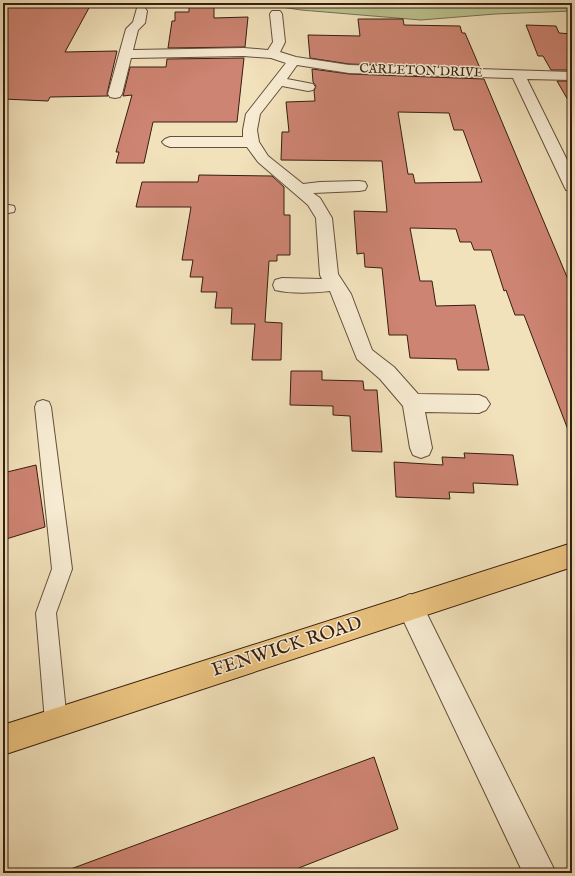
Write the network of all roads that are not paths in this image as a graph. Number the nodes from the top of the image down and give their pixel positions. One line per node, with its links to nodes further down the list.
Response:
1 (141, 11): 3 (street)
2 (276, 14): 4 (street)
3 (127, 54): 4 (street, CARLETON DRIVE); 10 (street)
4 (272, 54): 5 (street, CARLETON DRIVE)
5 (294, 61): 6 (street, CARLETON DRIVE); 8 (street)
6 (518, 74): 7 (street, CARLETON DRIVE); 14 (street)
7 (572, 76)
8 (278, 81): 9 (street); 12 (street)
9 (308, 87)
10 (115, 94)
11 (170, 142): 12 (street)
12 (251, 142): 15 (street)
13 (359, 186): 15 (street)
14 (572, 186)
15 (299, 190): 16 (street)
16 (336, 284): 17 (street); 18 (street)
17 (282, 285)
18 (413, 404): 19 (street); 21 (street)
19 (479, 404)
20 (43, 407): 24 (lane)
21 (421, 448)
22 (572, 555): 23 (main road, FENWICK ROAD)
23 (410, 607): 24 (main road, FENWICK ROAD); 26 (street)
24 (56, 722): 25 (main road, FENWICK ROAD)
25 (3, 740)
26 (540, 873)

